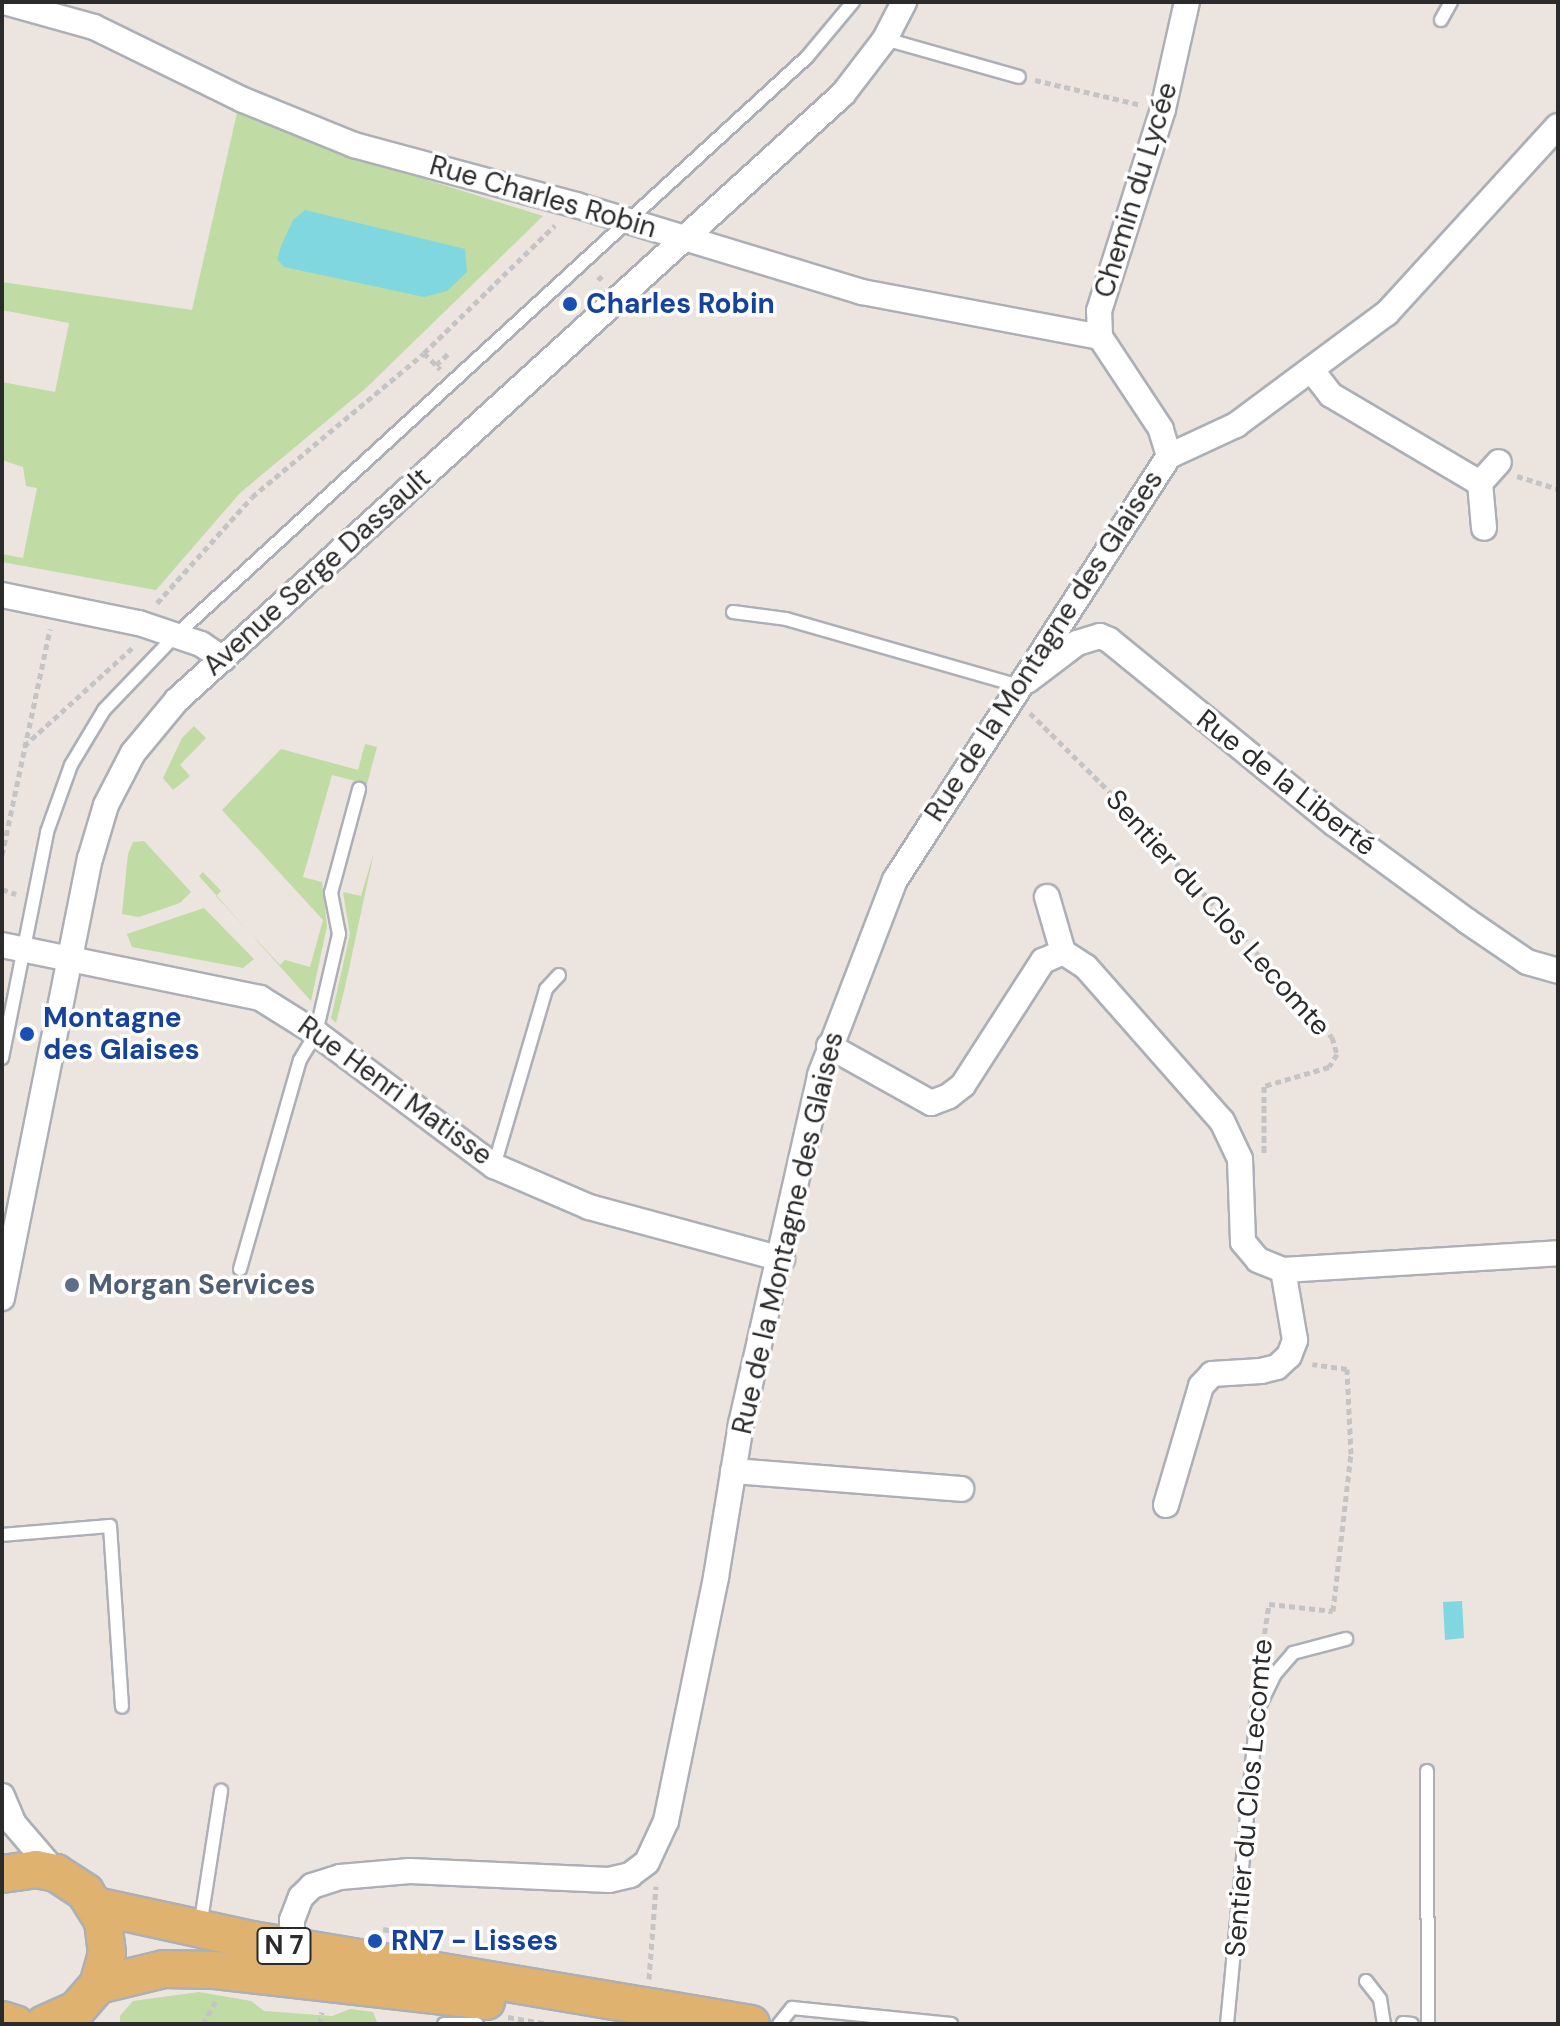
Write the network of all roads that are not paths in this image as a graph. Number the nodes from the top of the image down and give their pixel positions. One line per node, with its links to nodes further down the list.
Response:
1 (4, 2): 10 (street, Rue Charles Robin)
2 (853, 2): 10 (lane)
3 (904, 2): 7 (street, Avenue Serge Dassault)
4 (1187, 2): 12 (street, Chemin du Lycée)
5 (1451, 2): 6 (lane)
6 (1441, 20)
7 (885, 39): 8 (lane); 11 (street, Avenue Serge Dassault)
8 (1019, 77)
9 (1558, 126): 13 (street, Rue de la Montagne des Glaises)
10 (630, 221): 11 (street, Rue Charles Robin); 20 (lane)
11 (686, 237): 12 (street, Rue Charles Robin); 21 (street, Avenue Serge Dassault)
12 (1100, 337): 14 (street, Chemin du Lycée)
13 (1313, 372): 14 (street, Rue de la Montagne des Glaises); 16 (street)
14 (1169, 456): 22 (street, Rue de la Montagne des Glaises)
15 (1499, 462): 16 (street)
16 (1480, 483): 17 (street)
17 (1484, 528)
18 (2, 595): 20 (street)
19 (733, 612): 22 (lane)
20 (176, 635): 21 (street); 25 (lane)
21 (223, 659): 27 (street, Avenue Serge Dassault)
22 (1016, 692): 28 (street, Rue de la Liberté); 31 (street, Rue de la Montagne des Glaises)
23 (359, 789): 30 (lane)
24 (1047, 897): 26 (street)
25 (13, 948): 27 (street, Rue Henri Matisse); 32 (lane)
26 (1063, 952): 31 (street); 37 (street)
27 (69, 958): 30 (street, Rue Henri Matisse); 38 (street, Avenue Serge Dassault)
28 (1558, 971)
29 (559, 975): 33 (lane)
30 (316, 1033): 33 (street, Rue Henri Matisse); 36 (lane)
31 (829, 1046): 35 (street, Rue de la Montagne des Glaises)
32 (2, 1058)
33 (494, 1166): 35 (street, Rue Henri Matisse)
34 (1558, 1253): 37 (street)
35 (782, 1259): 39 (street, Rue de la Montagne des Glaises)
36 (240, 1269)
37 (1283, 1270): 41 (street)
38 (2, 1298)
39 (733, 1471): 40 (street); 52 (street, Rue de la Montagne des Glaises)
40 (961, 1489)
41 (1166, 1505)
42 (2, 1535): 44 (lane)
43 (1346, 1639): 64 (lane, Sentier du Clos Lecomte)
44 (122, 1707)
45 (1427, 1771): 66 (lane)
46 (221, 1791): 51 (lane)
47 (2, 1796): 48 (street)
48 (56, 1873): 49 (main road); 50 (main road)
49 (2, 1874)
50 (96, 1906): 51 (main road, N 7); 54 (main road)
51 (200, 1930): 52 (main road, N 7)
52 (292, 1947): 61 (main road, N 7)
53 (1366, 1981): 65 (lane)
54 (98, 1985): 57 (main road); 60 (main road, N 7)
55 (2, 2020): 56 (main road)
56 (15, 2024)
57 (44, 2024)
58 (444, 2024): 59 (lane)
59 (477, 2024)
60 (629, 2024)
61 (751, 2024)
62 (779, 2024): 63 (lane)
63 (951, 2024)
64 (1227, 2024)
65 (1384, 2024)
66 (1428, 2024)

